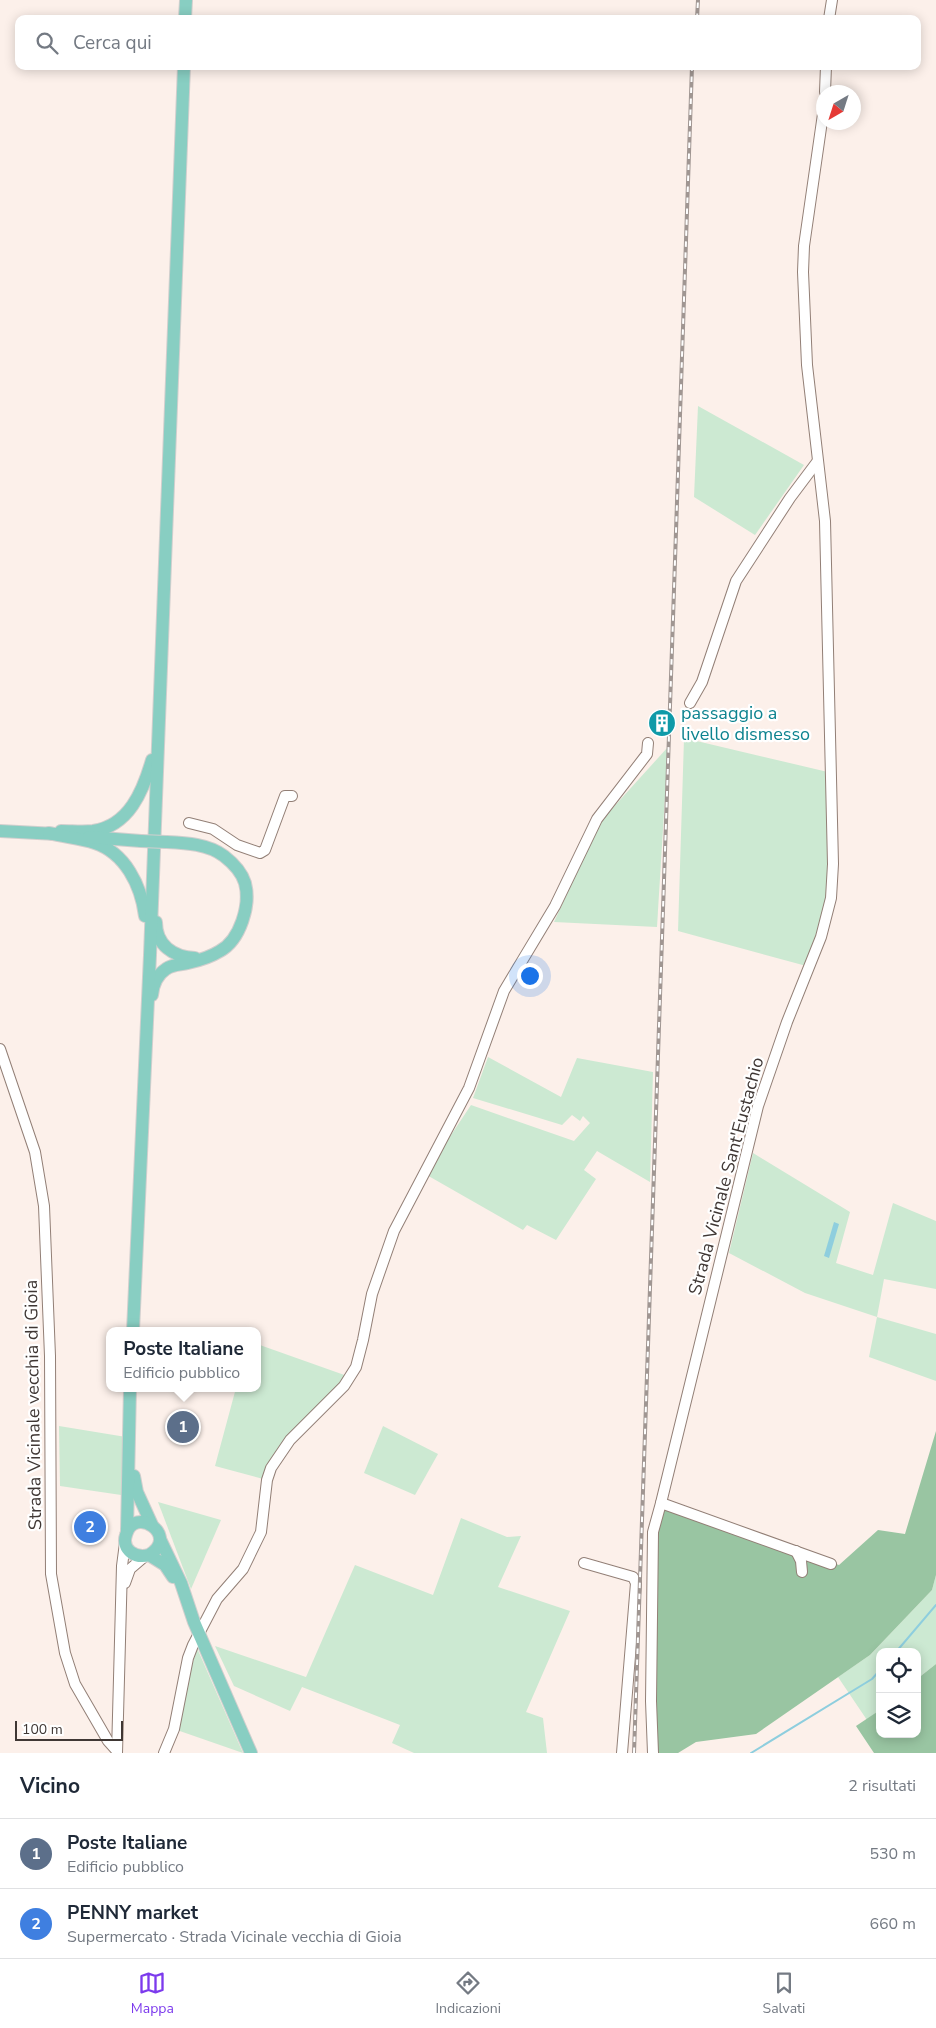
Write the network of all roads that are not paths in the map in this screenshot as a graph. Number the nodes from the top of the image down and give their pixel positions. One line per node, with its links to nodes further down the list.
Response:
1 (186, 0): 3 (main road)
2 (832, 0): 4 (street)
3 (185, 15)
4 (830, 15)
5 (184, 70): 11 (main road)
6 (826, 70): 7 (street)
7 (825, 85)
8 (821, 130): 9 (street, Strada Vicinale Sant'Eustachio)
9 (817, 462): 10 (street); 25 (street, Strada Vicinale Sant'Eustachio)
10 (690, 703)
11 (157, 739): 16 (main road); 17 (main road)
12 (648, 743): 35 (street)
13 (292, 796): 14 (street)
14 (189, 823)
15 (0, 831): 16 (main road)
16 (49, 833): 18 (main road); 19 (main road, bridge)
17 (152, 866): 18 (main road); 19 (main road)
18 (150, 955): 20 (main road)
19 (202, 958): 20 (main road)
20 (145, 1030): 22 (main road)
21 (0, 1049): 36 (street, Strada Vicinale vecchia di Gioia)
22 (133, 1327)
23 (130, 1392): 24 (main road)
24 (129, 1417): 26 (main road); 27 (main road)
25 (662, 1503): 29 (street); 40 (street, Strada Vicinale Sant'Eustachio)
26 (152, 1525): 27 (main road); 28 (main road)
27 (126, 1537): 30 (main road); 34 (street)
28 (160, 1539): 30 (main road); 35 (main road)
29 (796, 1551): 32 (street); 33 (street)
30 (147, 1556): 34 (street); 35 (main road)
31 (584, 1563): 39 (street)
32 (831, 1564)
33 (802, 1572)
34 (122, 1596): 36 (street)
35 (197, 1628): 37 (street); 38 (main road)
36 (117, 1752)
37 (164, 1753)
38 (251, 1753)
39 (622, 1753)
40 (654, 1753)

